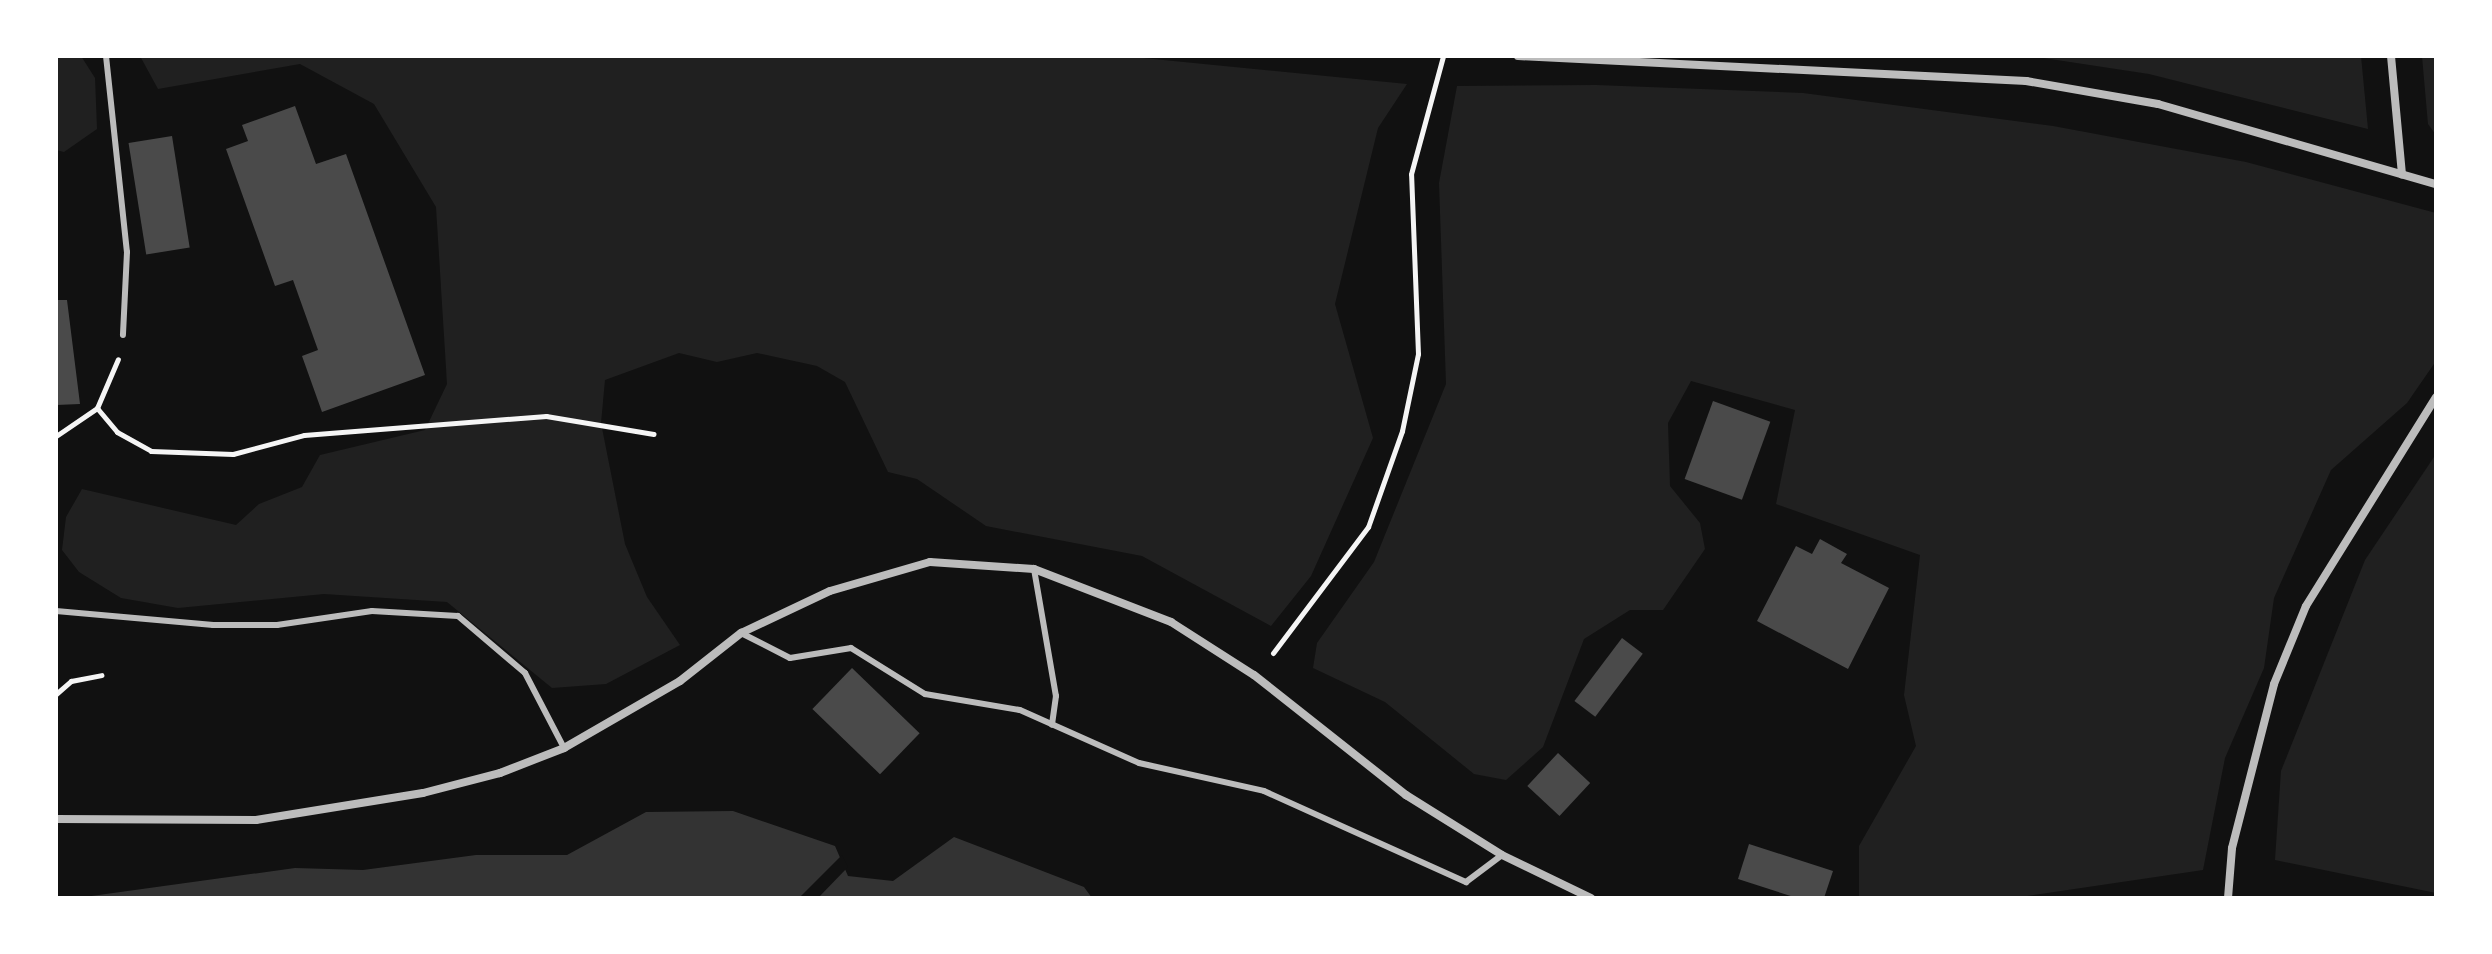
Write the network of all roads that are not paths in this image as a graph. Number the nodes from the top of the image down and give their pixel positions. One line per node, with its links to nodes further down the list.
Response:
1 (106, 56): 6 (lane)
2 (1518, 56): 4 (street)
3 (2391, 56): 4 (street)
4 (2402, 174): 5 (street)
5 (2436, 184)
6 (123, 335)
7 (2436, 397): 16 (street)
8 (1034, 569): 10 (street); 11 (lane); 14 (street)
9 (56, 611): 12 (lane)
10 (741, 633): 11 (lane); 12 (street)
11 (1052, 725): 14 (lane)
12 (564, 748): 13 (street)
13 (56, 819)
14 (1502, 855): 15 (street)
15 (1591, 898)
16 (2228, 898)

